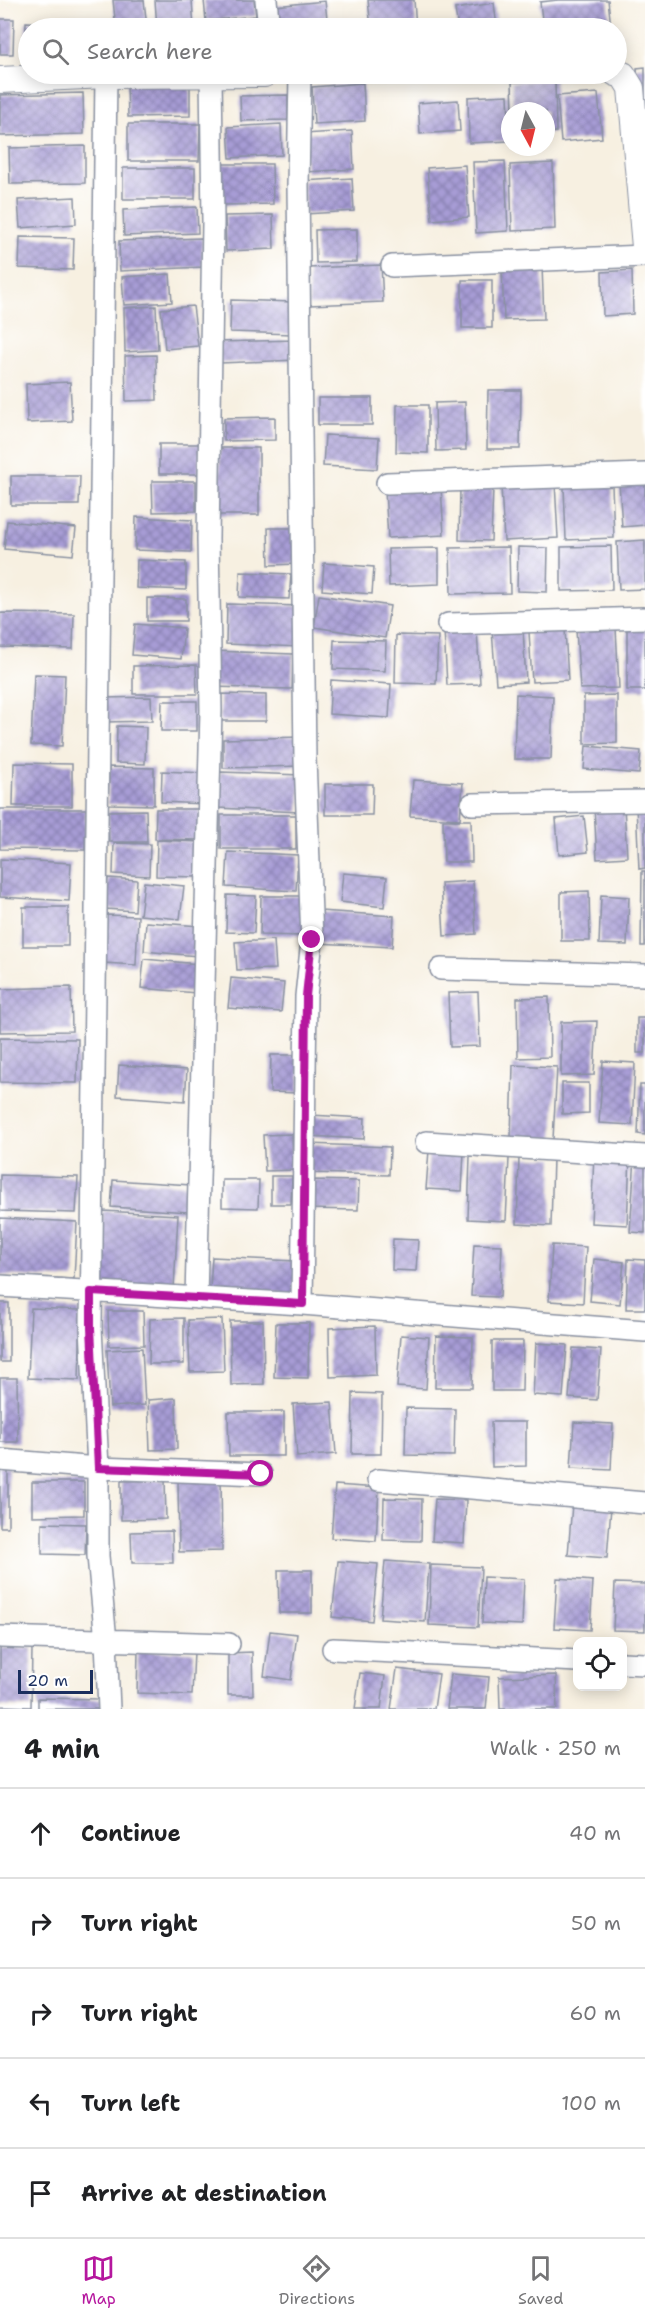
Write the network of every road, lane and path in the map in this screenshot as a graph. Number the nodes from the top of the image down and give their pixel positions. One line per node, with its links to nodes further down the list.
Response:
1 (266, 0): 2 (street)
2 (268, 18)
3 (18, 79): 4 (street)
4 (0, 80)
5 (627, 83): 9 (street)
6 (106, 84): 24 (street)
7 (211, 84): 25 (street)
8 (300, 84): 26 (street)
9 (641, 149): 10 (street)
10 (645, 247)
11 (645, 256): 12 (street)
12 (392, 266)
13 (645, 474): 14 (street)
14 (387, 483)
15 (645, 618): 16 (street)
16 (448, 624)
17 (645, 801): 18 (street)
18 (472, 804)
19 (441, 969): 20 (street)
20 (645, 975)
21 (426, 1142): 22 (street)
22 (645, 1156)
23 (0, 1286): 24 (street)
24 (91, 1292): 25 (street); 29 (street)
25 (196, 1298): 26 (street)
26 (303, 1304): 27 (street)
27 (645, 1331)
28 (0, 1460): 29 (street)
29 (98, 1468): 30 (street); 34 (street)
30 (261, 1474)
31 (378, 1480): 32 (street)
32 (645, 1503)
33 (0, 1637): 34 (street)
34 (106, 1641): 35 (street); 40 (street)
35 (229, 1644)
36 (333, 1649): 37 (street)
37 (573, 1661)
38 (627, 1663): 39 (street)
39 (645, 1664)
40 (109, 1709)

